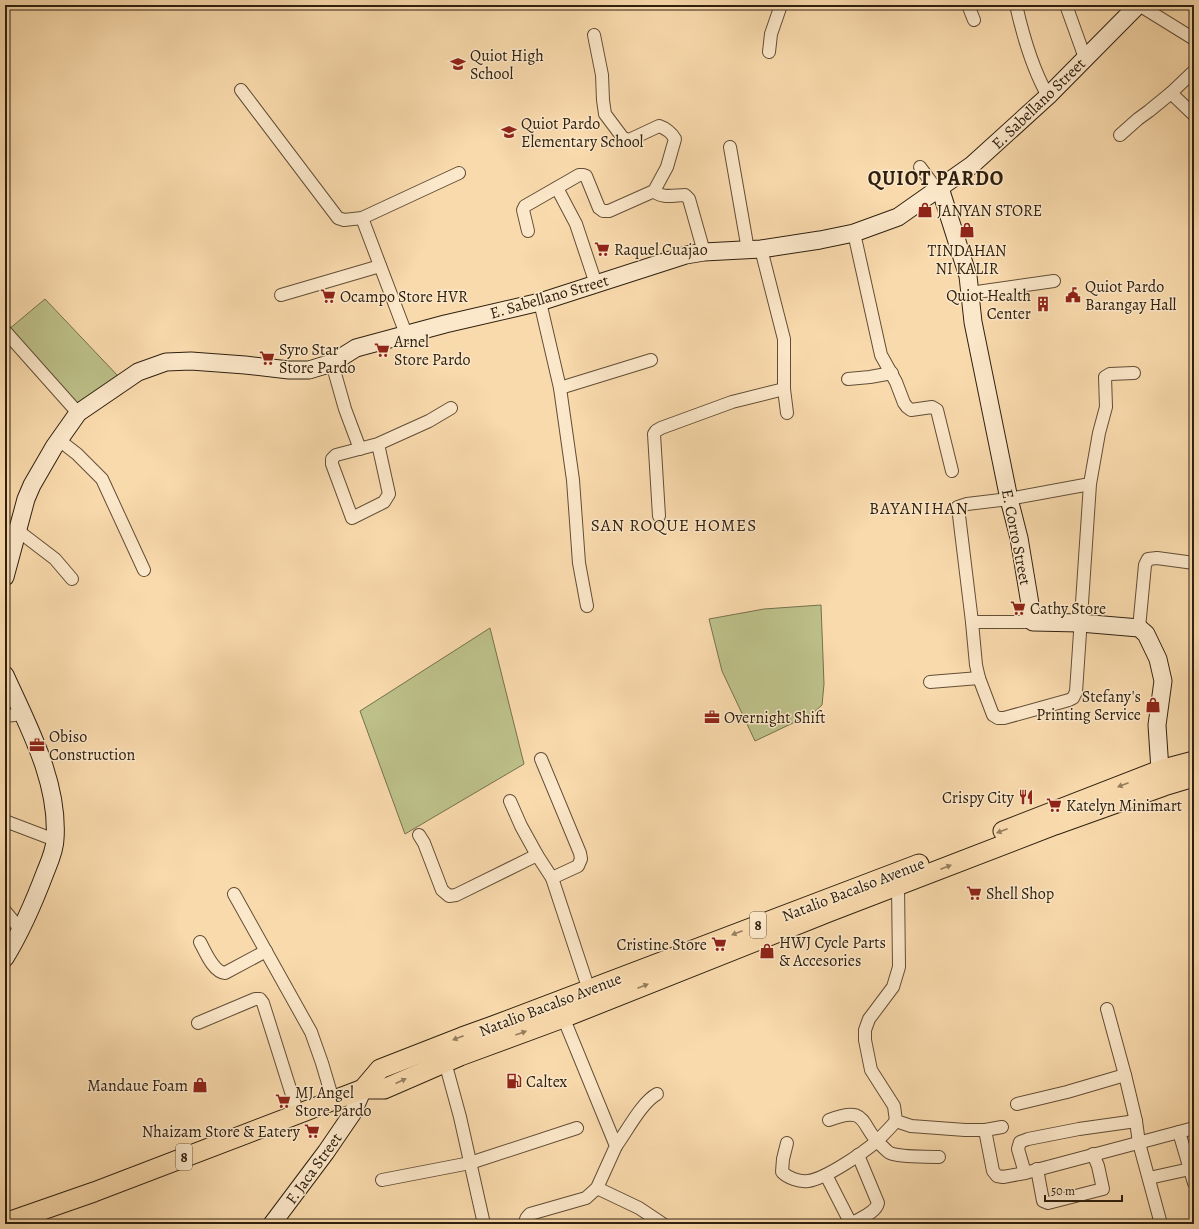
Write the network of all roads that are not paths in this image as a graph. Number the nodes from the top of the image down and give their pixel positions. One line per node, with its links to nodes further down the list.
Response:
1 (781, 5): 9 (street)
2 (968, 5): 6 (street)
3 (1016, 5): 14 (street)
4 (1066, 5): 10 (street)
5 (1138, 5): 8 (street); 10 (street, E. Sabellano Street)
6 (974, 20)
7 (594, 35): 22 (street)
8 (1194, 39)
9 (769, 52)
10 (1085, 58): 14 (street, E. Sabellano Street)
11 (1194, 71): 13 (street)
12 (241, 90): 23 (street)
13 (1171, 93): 15 (street); 16 (street)
14 (1048, 96): 21 (street, E. Sabellano Street)
15 (1194, 115)
16 (1120, 135)
17 (730, 147): 26 (street)
18 (920, 167): 21 (street)
19 (459, 173): 23 (street)
20 (557, 188): 22 (street); 24 (street); 30 (street)
21 (938, 189): 25 (street, E. Sabellano Street); 31 (street, E. Corro Street)
22 (654, 191): 27 (street)
23 (362, 218): 28 (street)
24 (528, 231)
25 (854, 233): 26 (street, E. Sabellano Street); 38 (street)
26 (755, 250): 27 (street, E. Sabellano Street); 42 (street)
27 (704, 252): 30 (street, E. Sabellano Street)
28 (380, 266): 32 (street); 35 (street)
29 (1054, 281): 31 (street)
30 (596, 284): 33 (street, E. Sabellano Street)
31 (970, 293): 51 (street, E. Corro Street)
32 (281, 295)
33 (540, 302): 35 (street, E. Sabellano Street); 41 (street)
34 (5, 331): 44 (street)
35 (406, 334): 37 (street, E. Sabellano Street)
36 (651, 360): 41 (street)
37 (332, 363): 44 (street, E. Sabellano Street); 48 (street)
38 (892, 373): 40 (street); 49 (street)
39 (1134, 373): 50 (street)
40 (848, 379)
41 (560, 388): 58 (street)
42 (784, 389): 45 (street); 52 (street)
43 (451, 408): 47 (street)
44 (78, 413): 46 (street, E. Sabellano Street)
45 (787, 413)
46 (59, 440): 53 (street, E. Sabellano Street); 55 (street)
47 (378, 444): 48 (street); 48 (street)
48 (360, 449)
49 (952, 471)
50 (1090, 484): 51 (street); 61 (street)
51 (1010, 499): 59 (street); 60 (street, E. Corro Street)
52 (659, 516)
53 (17, 530): 56 (street, E. Sabellano Street); 57 (street)
54 (1194, 563): 62 (street)
55 (144, 570)
56 (5, 577)
57 (72, 579)
58 (587, 606)
59 (972, 622): 60 (street); 64 (street)
60 (1033, 622): 61 (street)
61 (1080, 623): 62 (street); 64 (street)
62 (1139, 628): 71 (street)
63 (5, 675): 66 (street)
64 (979, 678): 65 (street)
65 (930, 682)
66 (23, 714): 67 (street); 75 (street)
67 (5, 716)
68 (541, 759): 77 (street)
69 (1194, 760): 71 (main road, Natalio Bacalso Avenue / 8)
70 (1194, 777): 71 (main road, Natalio Bacalso Avenue / 8)
71 (1162, 778): 78 (main road, Natalio Bacalso Avenue / 8, one-way to 71); 85 (main road, Natalio Bacalso Avenue / 8, one-way to 85)
72 (510, 801): 76 (street)
73 (5, 821): 75 (street)
74 (419, 836): 76 (street)
75 (55, 840): 81 (street)
76 (537, 855): 77 (street)
77 (552, 878): 85 (street)
78 (898, 886): 87 (main road, Natalio Bacalso Avenue / 8, one-way to 78); 97 (street)
79 (234, 894): 83 (street)
80 (5, 911): 81 (street)
81 (20, 929): 84 (street)
82 (200, 942): 83 (street)
83 (266, 951): 93 (street)
84 (5, 958)
85 (589, 990): 87 (main road, Natalio Bacalso Avenue / 8)
86 (1107, 1009): 90 (street)
87 (560, 1010): 89 (main road, Natalio Bacalso Avenue / 8, one-way to 87); 91 (main road, Natalio Bacalso Avenue / 8, one-way to 91); 107 (street)
88 (198, 1023): 95 (street)
89 (444, 1062): 91 (main road, Natalio Bacalso Avenue / 8, one-way to 89); 111 (street)
90 (1125, 1075): 94 (street); 98 (street)
91 (363, 1089): 93 (main road, Natalio Bacalso Avenue / 8); 121 (street, F. Jaca Street)
92 (657, 1094): 107 (street)
93 (333, 1100): 95 (main road, Natalio Bacalso Avenue / 8)
94 (1017, 1104)
95 (298, 1114): 120 (main road, Natalio Bacalso Avenue / 8)
96 (829, 1120): 104 (street)
97 (896, 1121): 102 (street); 104 (street)
98 (1136, 1121): 105 (street); 114 (street)
99 (1002, 1127): 102 (street)
100 (577, 1128): 111 (street)
101 (1194, 1128): 103 (street)
102 (985, 1130): 114 (street)
103 (1179, 1132): 105 (street); 113 (street)
104 (876, 1141): 109 (street); 110 (street)
105 (1139, 1142): 108 (street); 116 (street)
106 (787, 1143): 115 (street)
107 (616, 1146): 119 (street)
108 (1093, 1154): 112 (street); 112 (street)
109 (858, 1155): 115 (street); 115 (street)
110 (939, 1157)
111 (470, 1163): 117 (street); 122 (street)
112 (1038, 1169): 114 (street)
113 (1190, 1169): 116 (street); 118 (street)
114 (1025, 1173)
115 (826, 1175)
116 (1148, 1178): 125 (street)
117 (382, 1180)
118 (1194, 1183)
119 (597, 1188): 123 (street); 124 (street)
120 (5, 1223)
121 (272, 1224)
122 (484, 1224)
123 (526, 1224)
124 (663, 1224)
125 (1161, 1224)

